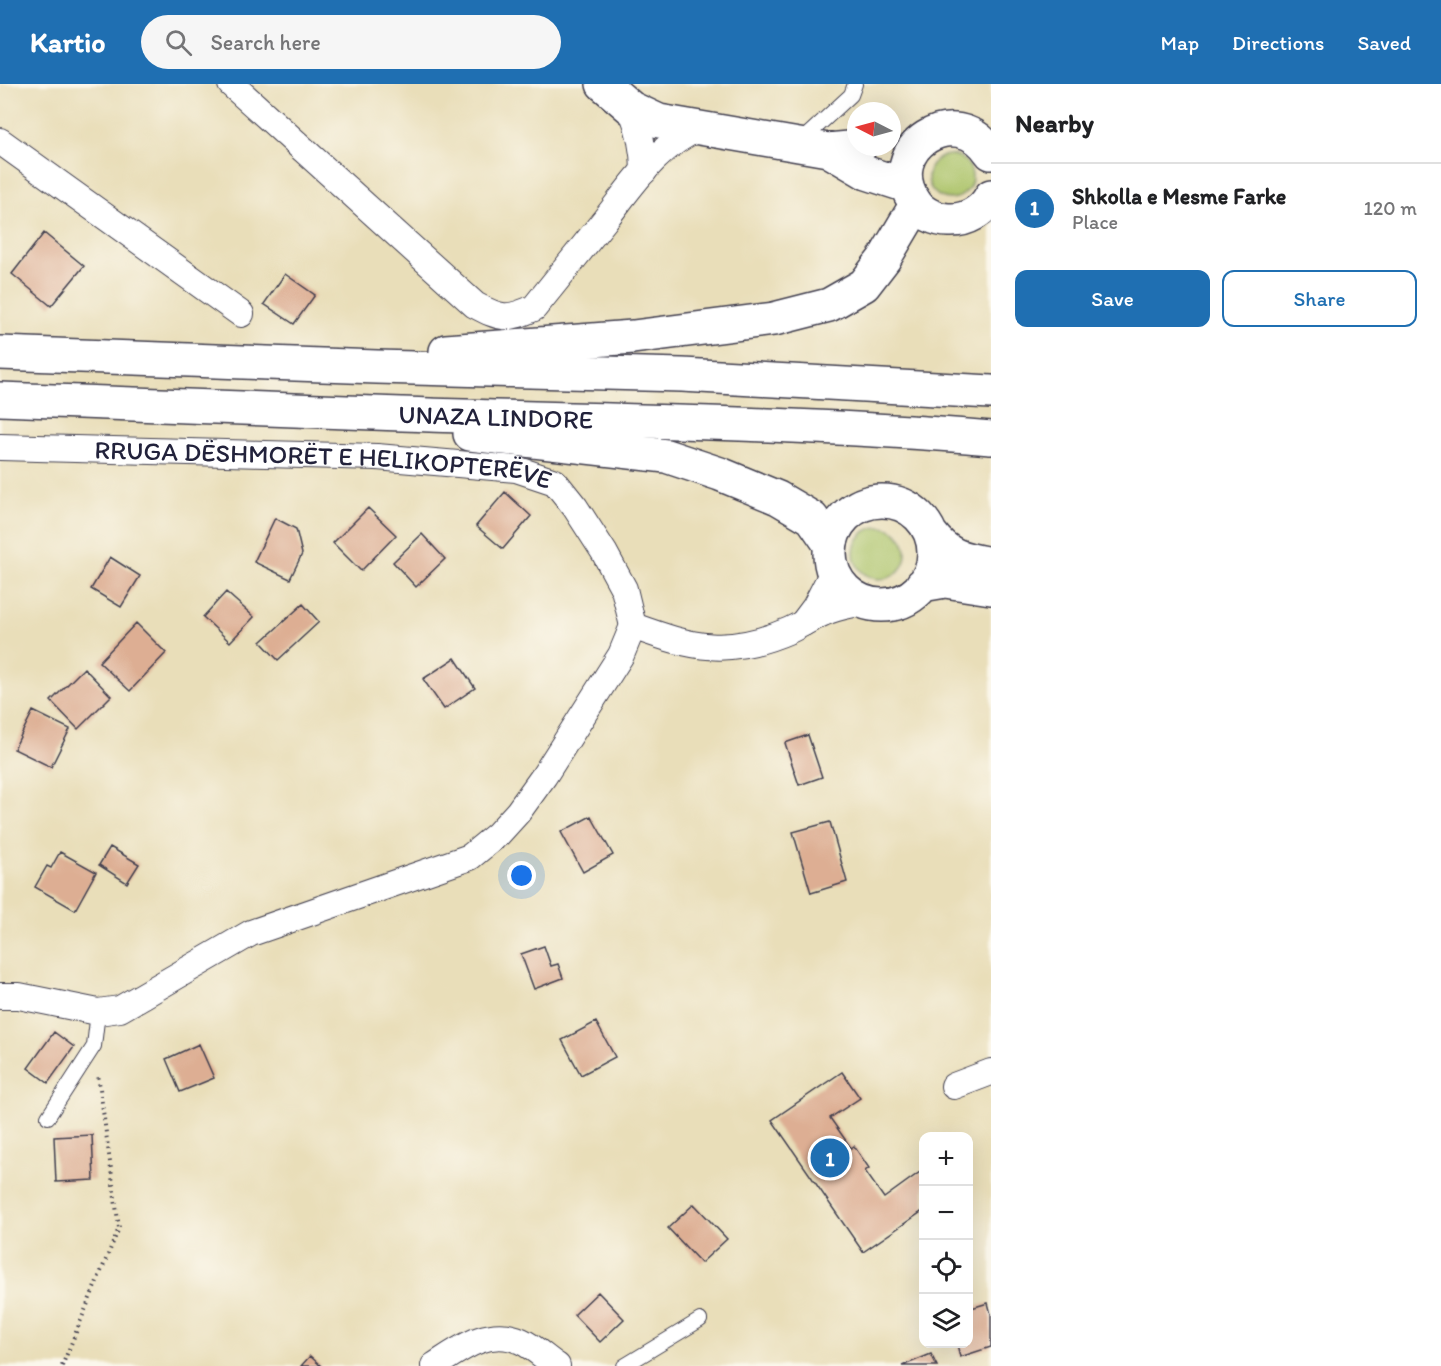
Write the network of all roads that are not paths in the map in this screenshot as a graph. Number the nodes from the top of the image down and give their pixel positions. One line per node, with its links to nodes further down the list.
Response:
1 (231, 84): 11 (street)
2 (603, 84): 4 (main road)
3 (855, 84): 8 (lane)
4 (631, 108): 5 (main road); 11 (street)
5 (700, 129): 8 (main road); 11 (street)
6 (0, 141): 14 (street)
7 (904, 145): 10 (main road); 12 (main road)
8 (812, 147): 9 (main road); 12 (main road)
9 (847, 147)
10 (991, 153)
11 (644, 171)
12 (912, 196): 13 (main road); 16 (main road)
13 (991, 196)
14 (241, 314)
15 (0, 352): 16 (main road, UNAZA LINDORE)
16 (377, 367): 17 (main road, UNAZA LINDORE)
17 (991, 392)
18 (0, 399): 19 (main road, UNAZA LINDORE)
19 (372, 413): 20 (main road, UNAZA LINDORE); 23 (main road)
20 (991, 438)
21 (0, 447): 29 (street, RRUGA DËSHMORËT E HELIKOPTERËVE)
22 (931, 534): 23 (main road); 24 (main road); 25 (main road)
23 (832, 558): 27 (main road); 28 (street)
24 (991, 564)
25 (922, 585): 26 (main road); 27 (main road)
26 (991, 588)
27 (863, 602): 28 (street)
28 (801, 625): 29 (street)
29 (633, 626): 31 (street)
30 (0, 996): 31 (street)
31 (98, 1012): 34 (lane)
32 (991, 1072): 33 (street)
33 (954, 1086)
34 (48, 1117)
35 (700, 1320): 38 (lane)
36 (434, 1366): 37 (street)
37 (557, 1366)
38 (624, 1366)

